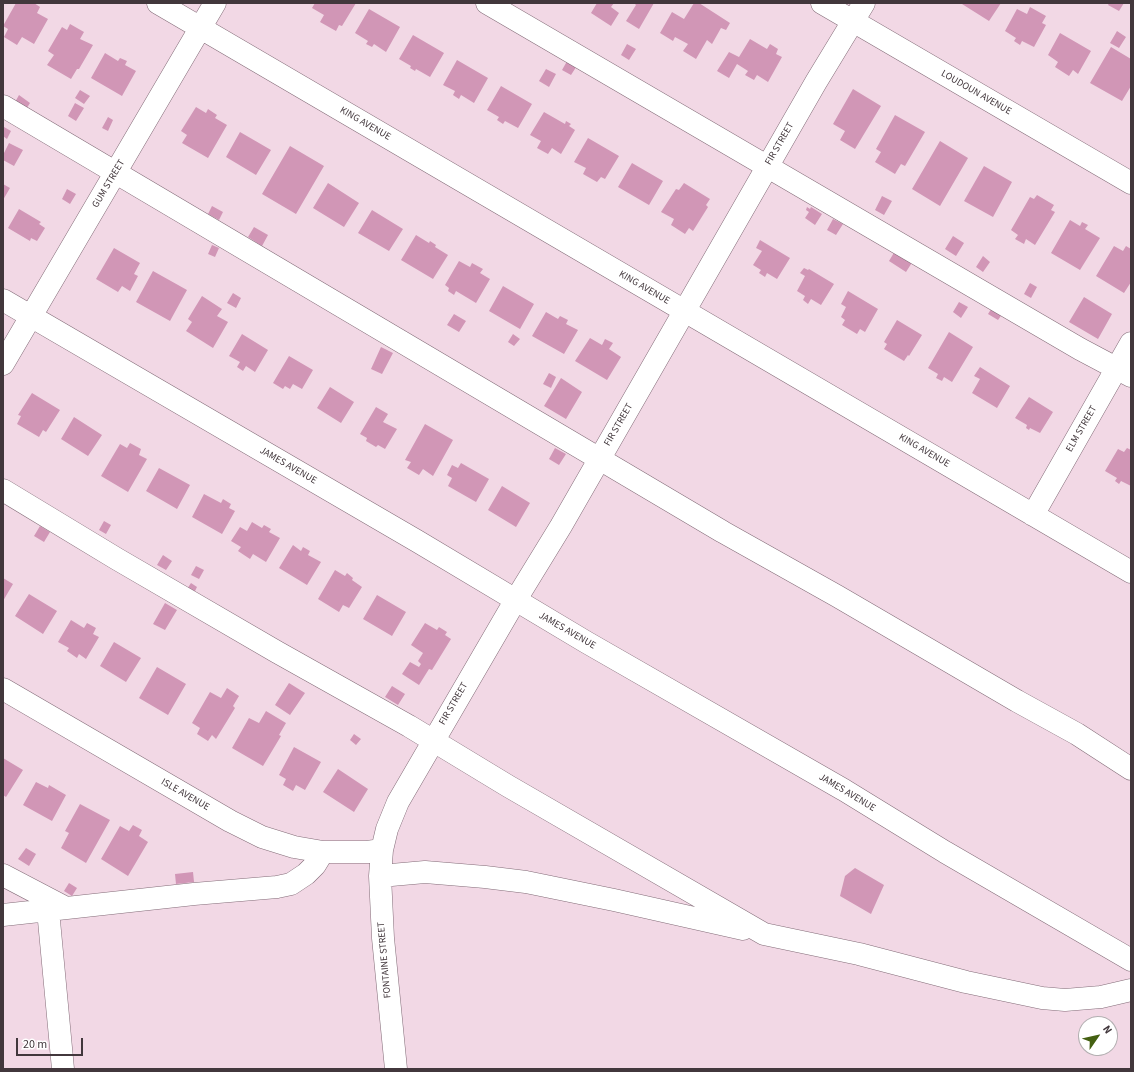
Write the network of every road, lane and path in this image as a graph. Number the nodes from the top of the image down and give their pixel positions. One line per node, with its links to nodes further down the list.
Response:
1 (158, 3): 6 (street, KING AVENUE)
2 (214, 3): 6 (street, GUM STREET)
3 (487, 3): 8 (street)
4 (822, 3): 5 (street, LOUDOUN AVENUE)
5 (858, 12): 8 (street, FIR STREET); 10 (street, LOUDOUN AVENUE)
6 (200, 28): 9 (street, GUM STREET); 12 (street, KING AVENUE)
7 (3, 106): 9 (street)
8 (768, 166): 12 (street, FIR STREET); 16 (street)
9 (116, 172): 13 (street, GUM STREET); 17 (street)
10 (1131, 183)
11 (3, 300): 13 (street, JAMES AVENUE)
12 (684, 311): 17 (street, FIR STREET); 19 (street, KING AVENUE)
13 (30, 316): 15 (street, GUM STREET); 21 (street, JAMES AVENUE)
14 (1131, 343): 16 (street, ELM STREET)
15 (3, 364)
16 (1124, 372): 19 (street, ELM STREET)
17 (599, 458): 21 (street, FIR STREET); 24 (street)
18 (3, 490): 23 (street)
19 (1033, 515): 20 (street, KING AVENUE)
20 (1131, 572)
21 (515, 601): 23 (street, FIR STREET); 32 (street, JAMES AVENUE)
22 (3, 688): 26 (street, ISLE AVENUE)
23 (433, 741): 25 (street, FIR STREET); 31 (street)
24 (1131, 769)
25 (382, 850): 26 (street, ISLE AVENUE); 28 (street, FONTAINE STREET)
26 (323, 852): 29 (street)
27 (3, 875): 29 (street)
28 (380, 876): 31 (street); 35 (street, FONTAINE STREET)
29 (57, 909): 30 (street); 34 (street)
30 (3, 915)
31 (764, 934): 33 (street)
32 (1131, 960)
33 (1131, 990)
34 (63, 1069)
35 (396, 1069)

